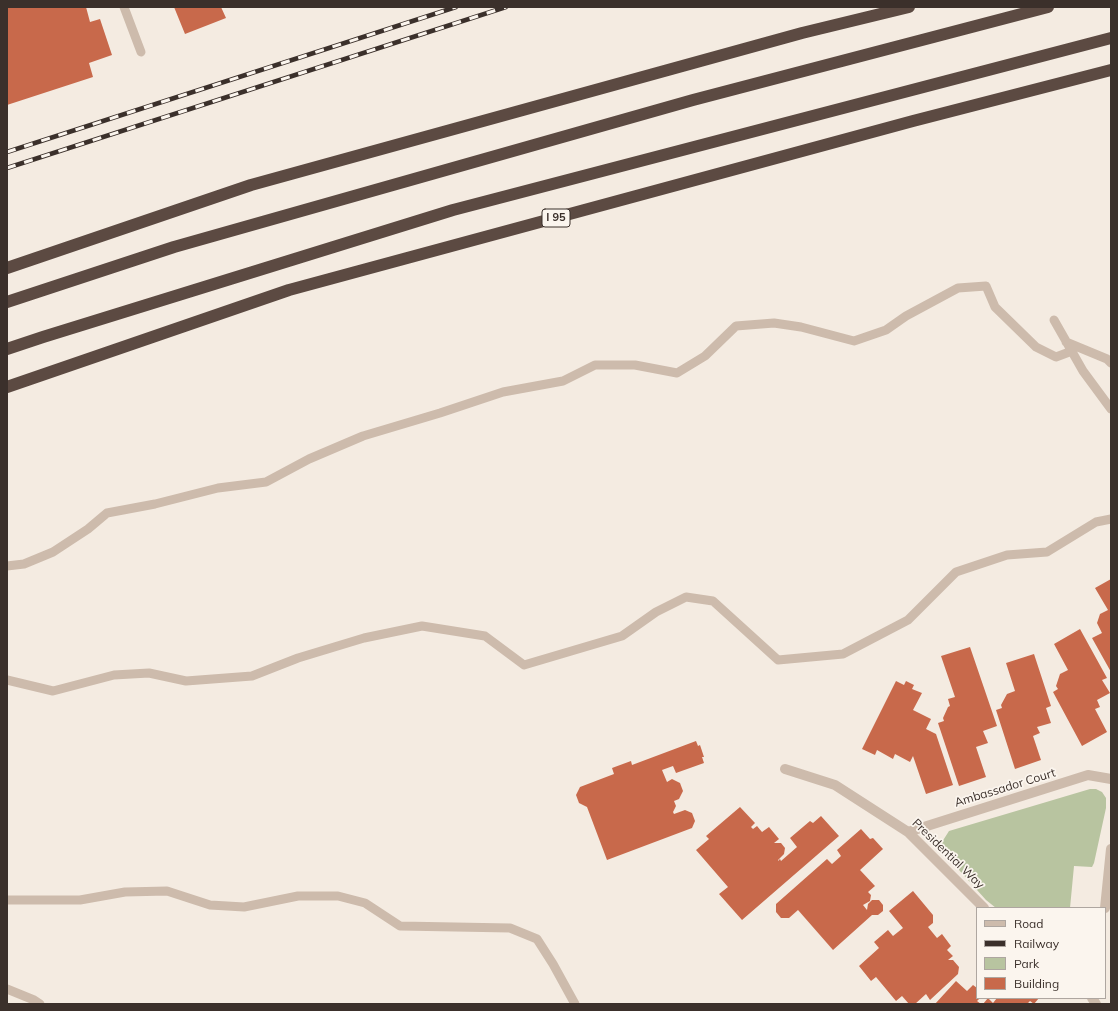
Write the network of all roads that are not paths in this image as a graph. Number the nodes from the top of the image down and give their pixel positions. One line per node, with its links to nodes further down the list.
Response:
1 (124, 7): 5 (lane)
2 (909, 7): 7 (highway)
3 (1048, 7): 8 (highway)
4 (1111, 38): 11 (highway)
5 (141, 52)
6 (1111, 70): 14 (highway, I 95)
7 (7, 268)
8 (7, 302)
9 (1054, 320): 10 (lane)
10 (1066, 342): 12 (lane); 13 (lane)
11 (7, 349)
12 (1072, 351): 15 (lane); 17 (lane)
13 (1111, 363)
14 (7, 387)
15 (1111, 409)
16 (1111, 519): 18 (lane)
17 (7, 566)
18 (7, 680)
19 (785, 769): 21 (street, Presidential Way)
20 (1111, 779): 21 (street, Ambassador Court)
21 (908, 832): 24 (street, Presidential Way)
22 (1111, 849): 25 (street)
23 (7, 900): 28 (lane)
24 (983, 907)
25 (1105, 907)
26 (7, 989): 27 (lane)
27 (40, 1004)
28 (574, 1004)

